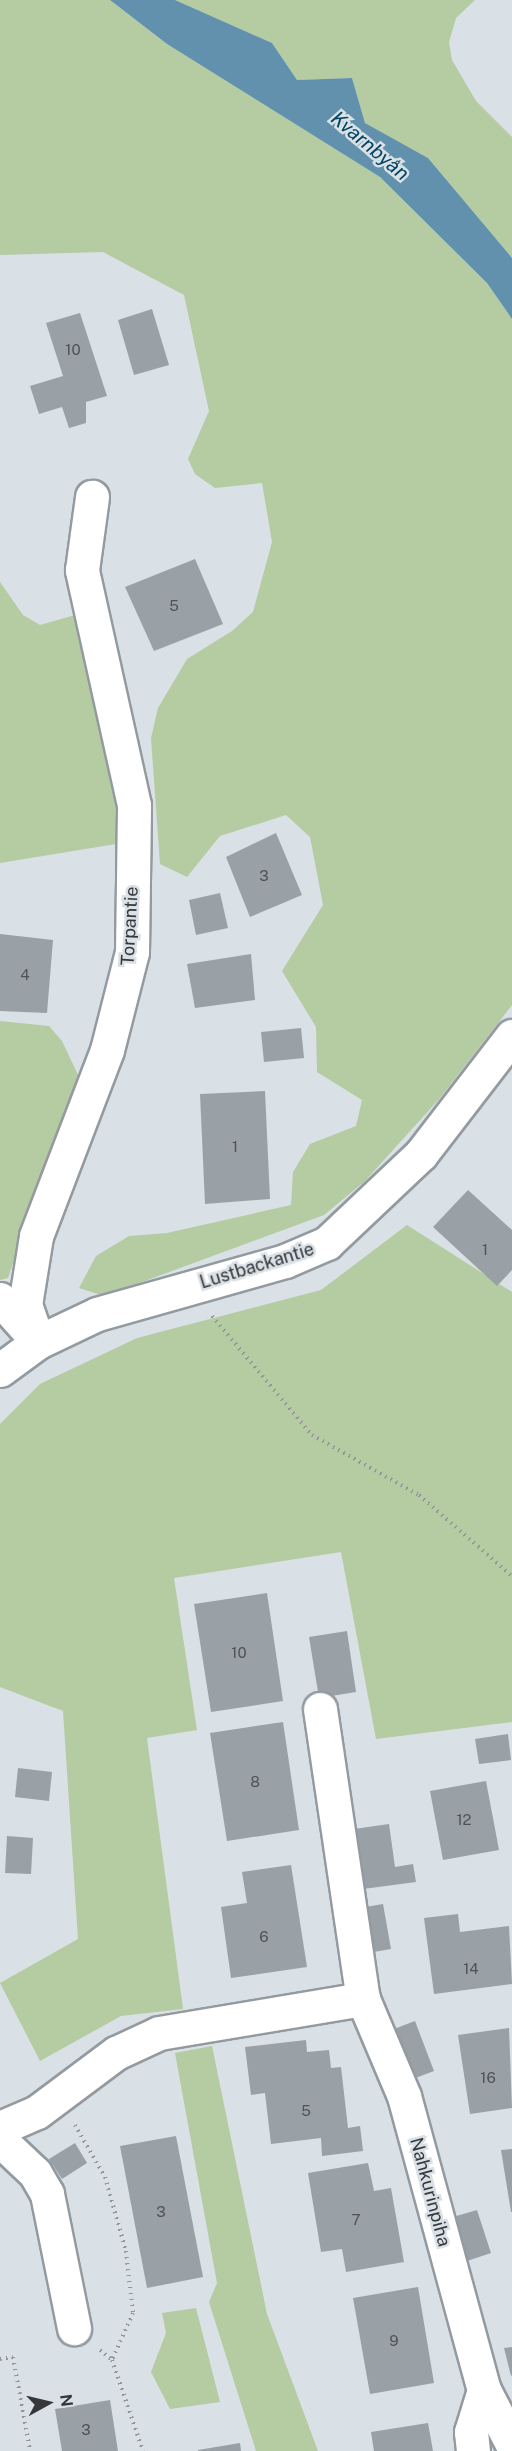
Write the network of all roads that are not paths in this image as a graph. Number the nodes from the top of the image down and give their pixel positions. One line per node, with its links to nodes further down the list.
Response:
1 (92, 497): 4 (street, Torpantie)
2 (512, 1036): 4 (street, Lustbackantie)
3 (0, 1299): 4 (street)
4 (38, 1342): 5 (street, Lustbackantie)
5 (0, 1370)
6 (320, 1709): 7 (street, Nahkurinpiha)
7 (363, 1999): 8 (street); 11 (street, Nahkurinpiha)
8 (0, 2128)
9 (0, 2140): 10 (street)
10 (74, 2328)
11 (484, 2390): 12 (street, Nahkurinpiha); 13 (street)
12 (512, 2444)
13 (473, 2451)

